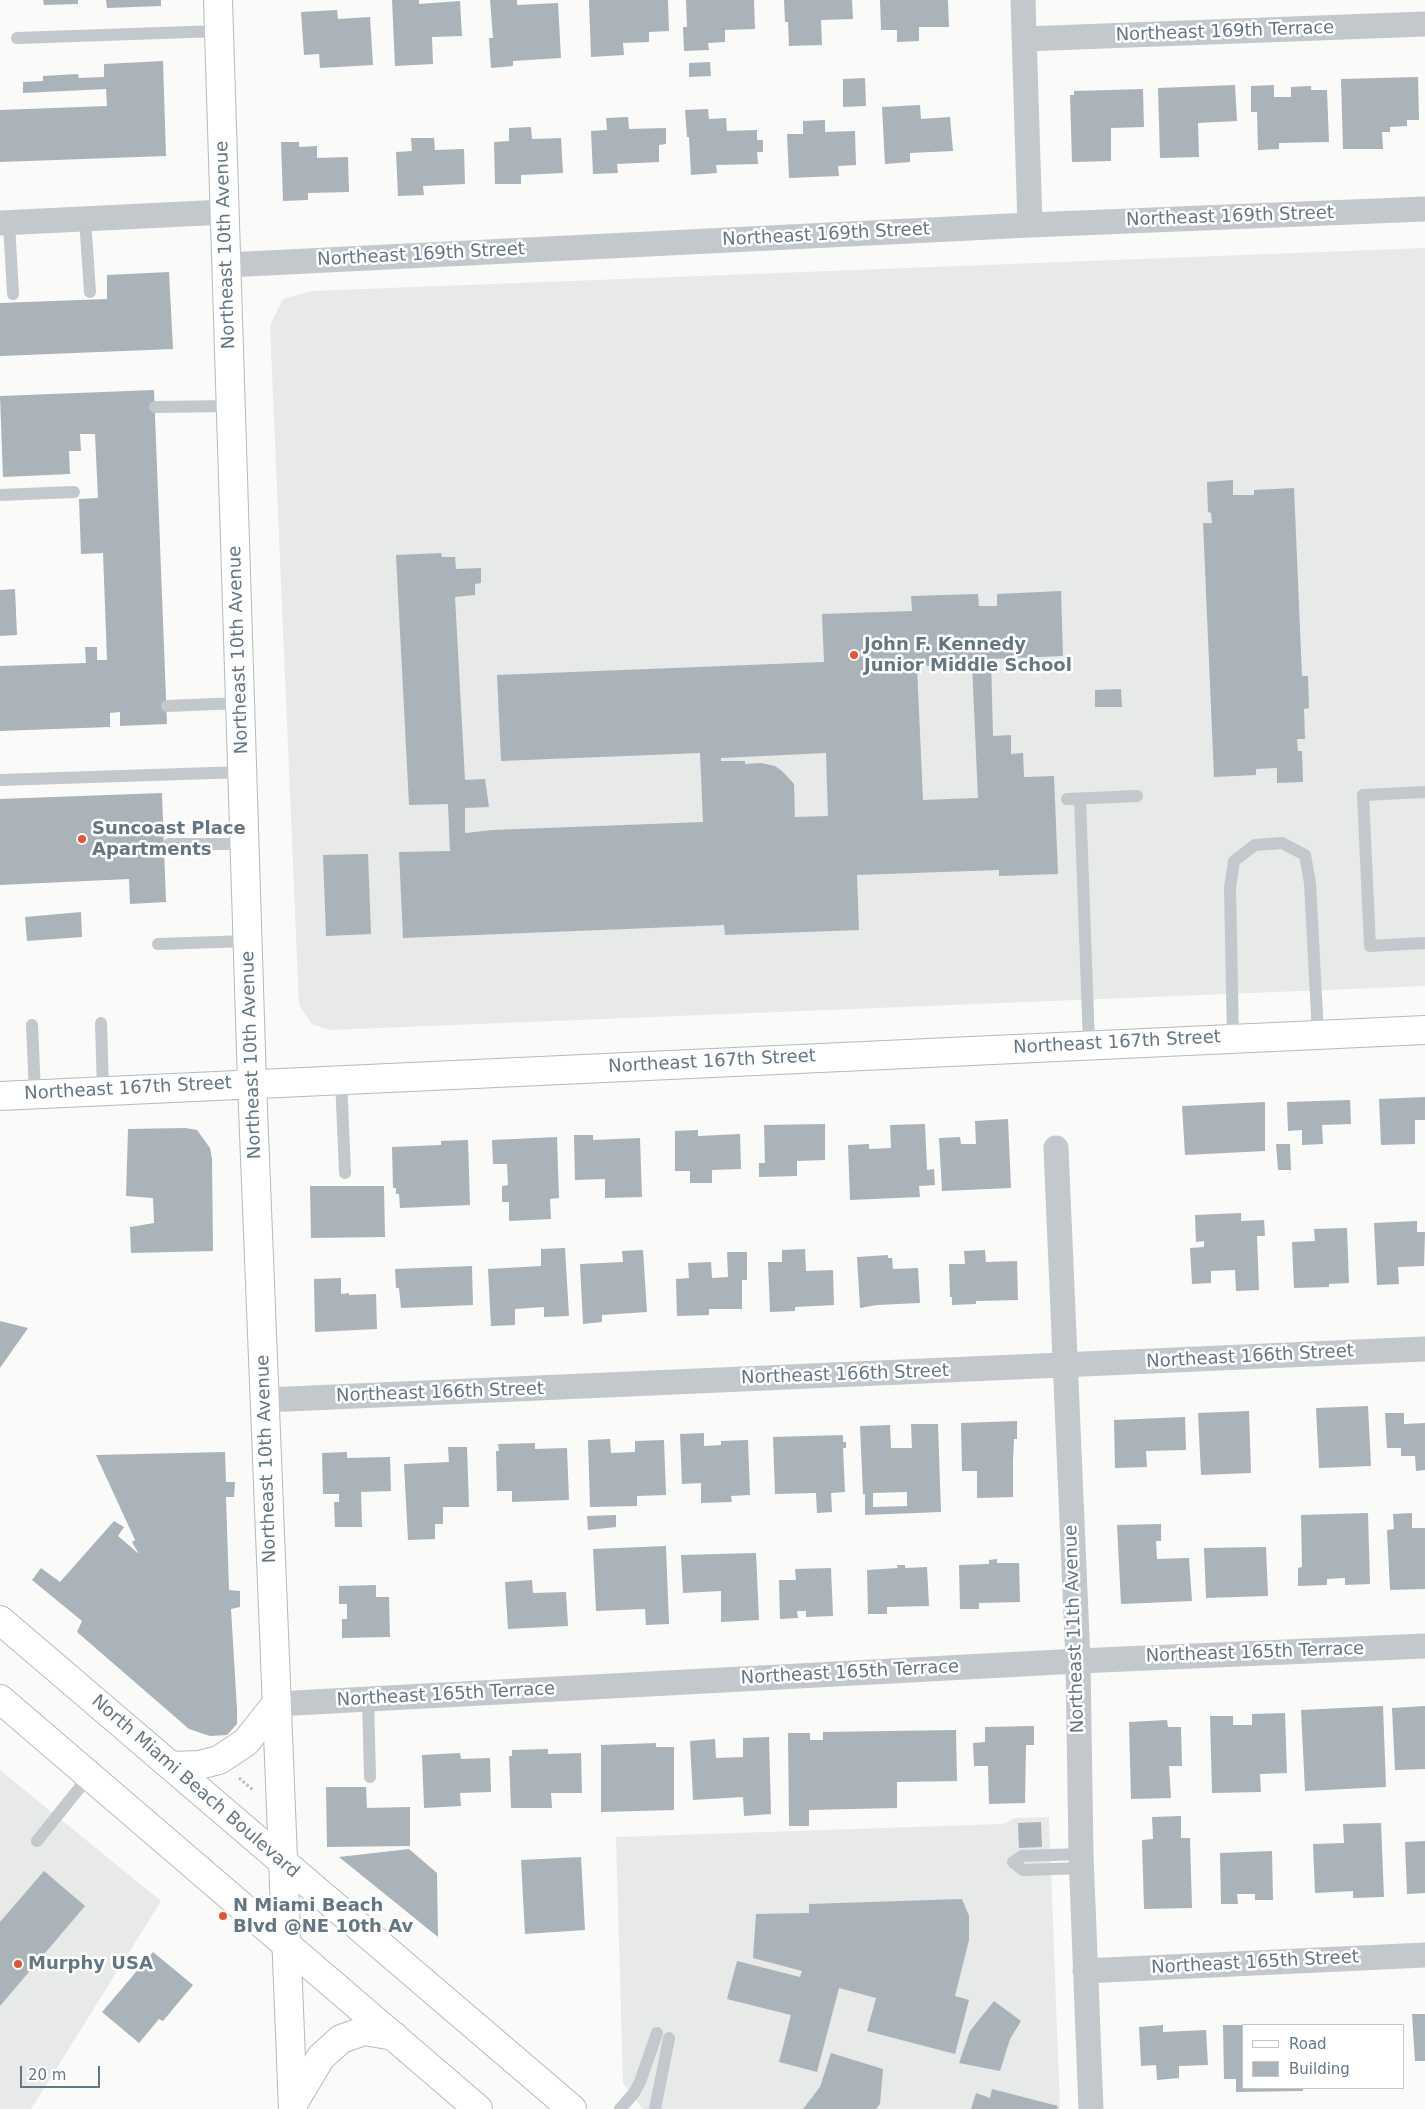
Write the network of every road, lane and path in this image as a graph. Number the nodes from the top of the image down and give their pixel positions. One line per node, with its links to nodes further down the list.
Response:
1 (218, 0): 4 (street, Northeast 10th Avenue)
2 (1023, 0): 6 (street)
3 (1425, 24): 6 (street, Northeast 169th Terrace)
4 (219, 31): 5 (lane); 8 (street, Northeast 10th Avenue)
5 (16, 38)
6 (1024, 39): 11 (street)
7 (1425, 210): 11 (street, Northeast 169th Street)
8 (225, 212): 9 (street); 12 (street, Northeast 10th Avenue)
9 (85, 219): 10 (street); 13 (lane)
10 (4, 223): 14 (lane)
11 (1030, 225): 12 (street, Northeast 169th Street)
12 (226, 264): 15 (street, Northeast 10th Avenue)
13 (90, 292)
14 (13, 294)
15 (231, 406): 16 (lane); 19 (street, Northeast 10th Avenue)
16 (154, 407)
17 (74, 492): 18 (lane)
18 (0, 495)
19 (240, 703): 20 (lane); 21 (street, Northeast 10th Avenue)
20 (166, 706)
21 (242, 772): 22 (lane); 28 (street, Northeast 10th Avenue)
22 (0, 780)
23 (1425, 792): 30 (lane)
24 (1137, 796): 26 (lane)
25 (1067, 799): 26 (lane)
26 (1080, 799): 37 (lane)
27 (169, 844): 28 (lane)
28 (244, 844): 29 (street, Northeast 10th Avenue)
29 (248, 940): 31 (lane); 39 (street, Northeast 10th Avenue)
30 (1425, 943)
31 (158, 944)
32 (100, 1023): 40 (lane)
33 (32, 1025): 41 (lane)
34 (1425, 1030): 35 (street, Northeast 167th Street)
35 (1318, 1034): 36 (street, Northeast 167th Street); 36 (lane)
36 (1233, 1038): 37 (street, Northeast 167th Street)
37 (1089, 1044): 38 (street, Northeast 167th Street)
38 (340, 1079): 39 (street, Northeast 167th Street); 44 (lane)
39 (252, 1083): 40 (street, Northeast 167th Street); 47 (street, Northeast 10th Avenue)
40 (103, 1090): 41 (street, Northeast 167th Street)
41 (34, 1094): 42 (street, Northeast 167th Street)
42 (0, 1096)
43 (1056, 1148): 46 (street, Northeast 11th Avenue)
44 (344, 1173)
45 (1425, 1348): 46 (street, Northeast 166th Street)
46 (1065, 1366): 47 (street, Northeast 166th Street); 50 (street, Northeast 11th Avenue)
47 (265, 1400): 53 (street, Northeast 10th Avenue)
48 (0, 1620): 54 (street, North Miami Beach Boulevard)
49 (1425, 1646): 50 (street, Northeast 165th Terrace)
50 (1078, 1661): 51 (street, Northeast 165th Terrace); 63 (street, Northeast 11th Avenue)
51 (368, 1699): 53 (street, Northeast 165th Terrace); 57 (lane)
52 (0, 1700): 56 (street)
53 (276, 1704): 54 (street); 60 (street, Northeast 10th Avenue)
54 (170, 1766): 60 (street, North Miami Beach Boulevard)
55 (235, 1775): 58 (path)
56 (89, 1776): 59 (lane); 61 (street)
57 (370, 1777)
58 (257, 1794)
59 (37, 1841)
60 (283, 1862): 61 (street, Northeast 10th Avenue); 67 (street, North Miami Beach Boulevard)
61 (288, 1945): 64 (street); 65 (street, Northeast 10th Avenue)
62 (1425, 1955): 63 (street, Northeast 165th Street)
63 (1085, 1971): 70 (street, Northeast 11th Avenue)
64 (394, 2036): 65 (street); 66 (street)
65 (293, 2106)
66 (478, 2109)
67 (572, 2109)
68 (620, 2109): 69 (lane)
69 (655, 2109)
70 (1091, 2109)

